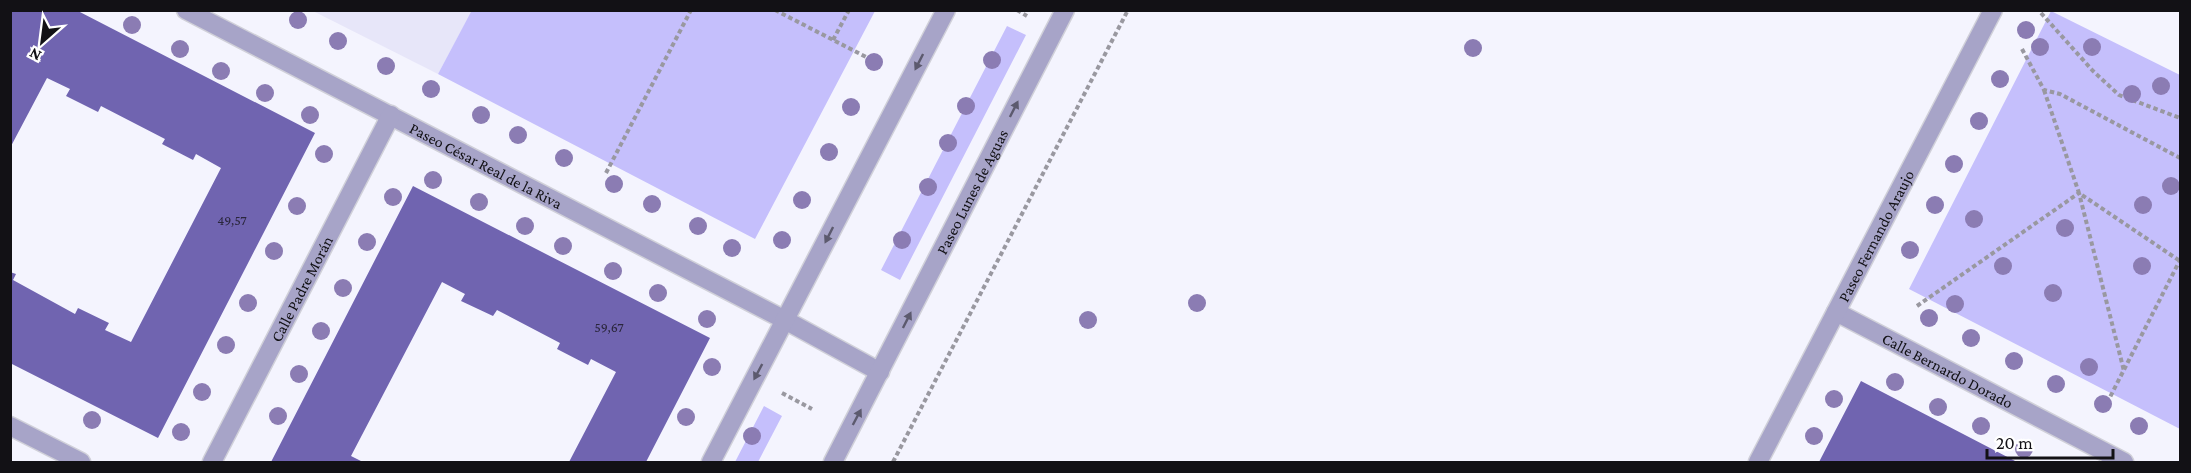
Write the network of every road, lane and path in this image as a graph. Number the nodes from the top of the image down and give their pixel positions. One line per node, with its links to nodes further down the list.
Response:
1 (186, 10): 14 (street, Paseo César Real de la Riva)
2 (691, 10): 17 (path)
3 (775, 10): 10 (path)
4 (849, 10): 10 (path)
5 (946, 10): 22 (street, one-way to 22)
6 (1065, 10): 24 (street, Paseo Lunes de Aguas, one-way to 6)
7 (1128, 10): 33 (path)
8 (1993, 10): 21 (street, Paseo Fernando Araujo)
9 (2041, 13): 15 (path)
10 (833, 40): 12 (path)
11 (2022, 49): 13 (path)
12 (868, 58)
13 (2044, 90): 16 (path); 18 (path)
14 (391, 115): 22 (street, Paseo César Real de la Riva); 30 (street, Calle Padre Morán)
15 (2181, 118)
16 (2181, 158)
17 (606, 173)
18 (2079, 192): 19 (path); 20 (path); 23 (path)
19 (2180, 260): 23 (path)
20 (1917, 306)
21 (1836, 312): 34 (street, Paseo Fernando Araujo); 35 (street, Calle Bernardo Dorado)
22 (785, 320): 24 (street); 31 (street, one-way to 31)
23 (2124, 371): 26 (path)
24 (880, 372): 32 (street, Paseo Lunes de Aguas, one-way to 24)
25 (776, 390): 27 (path)
26 (2107, 403)
27 (812, 409)
28 (10, 426): 29 (street)
29 (81, 462)
30 (212, 462)
31 (711, 462)
32 (833, 462)
33 (893, 462)
34 (1758, 462)
35 (2124, 462)

